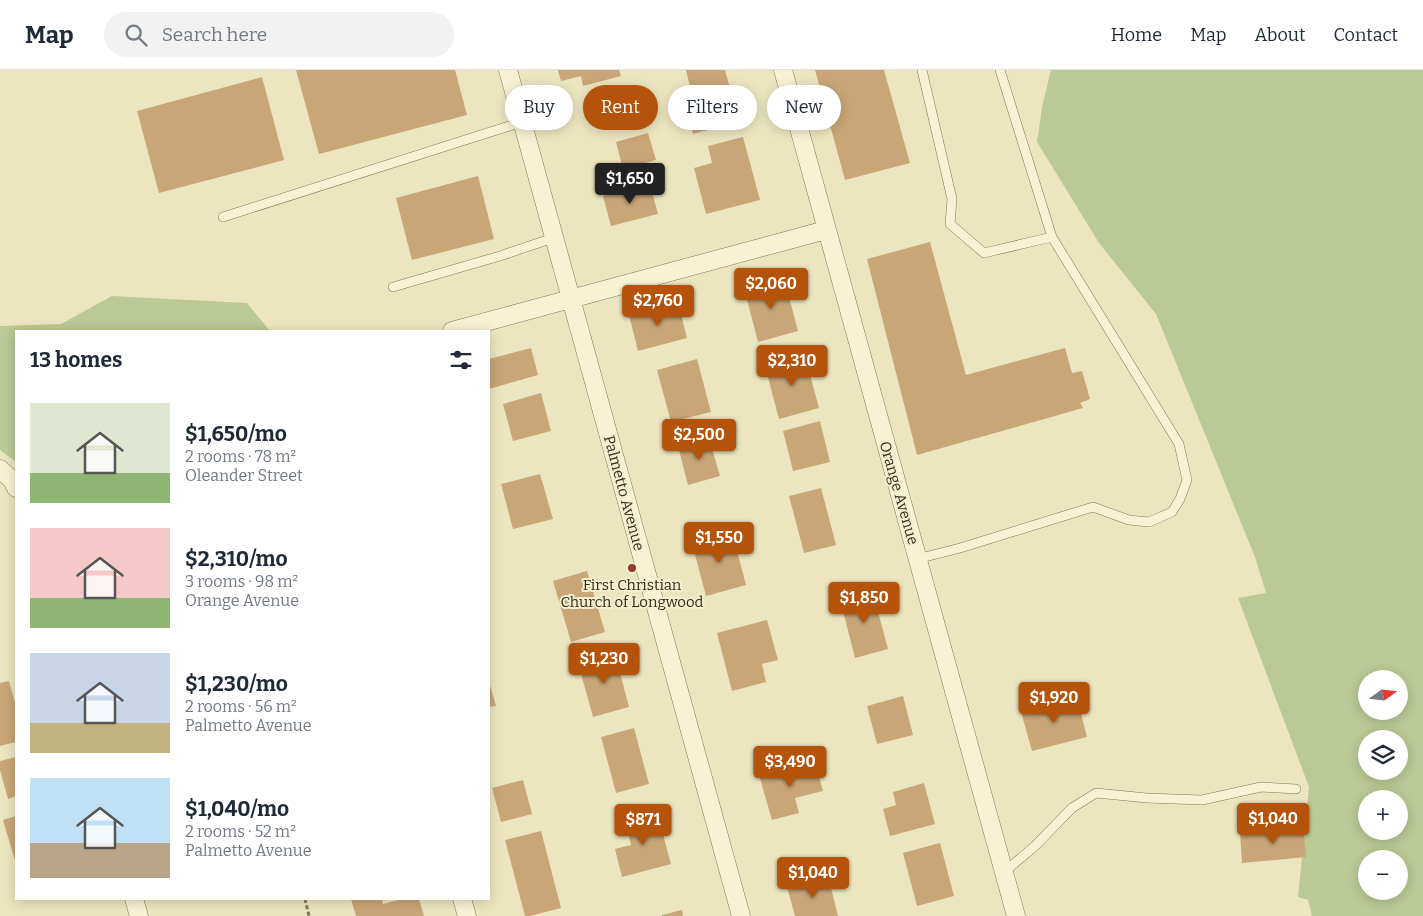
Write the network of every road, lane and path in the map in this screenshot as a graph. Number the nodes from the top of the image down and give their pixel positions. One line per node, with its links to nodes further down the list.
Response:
1 (508, 70): 5 (street, Palmetto Avenue)
2 (783, 70): 9 (street, Orange Avenue)
3 (922, 70): 10 (lane)
4 (1000, 70): 10 (lane)
5 (512, 85)
6 (505, 127): 8 (lane)
7 (524, 130): 11 (street, Palmetto Avenue)
8 (223, 217)
9 (826, 230): 13 (street); 15 (street, Orange Avenue)
10 (1052, 237): 15 (lane)
11 (553, 238): 12 (lane); 13 (street, Palmetto Avenue)
12 (393, 287)
13 (570, 299): 14 (street); 24 (street, Palmetto Avenue)
14 (456, 330)
15 (917, 559): 17 (street, Orange Avenue)
16 (1296, 789): 17 (lane)
17 (1004, 872): 25 (street, Orange Avenue)
18 (134, 900): 21 (street)
19 (305, 900): 22 (path)
20 (462, 900): 23 (street)
21 (138, 916)
22 (309, 916)
23 (466, 916)
24 (741, 916)
25 (1016, 916)

